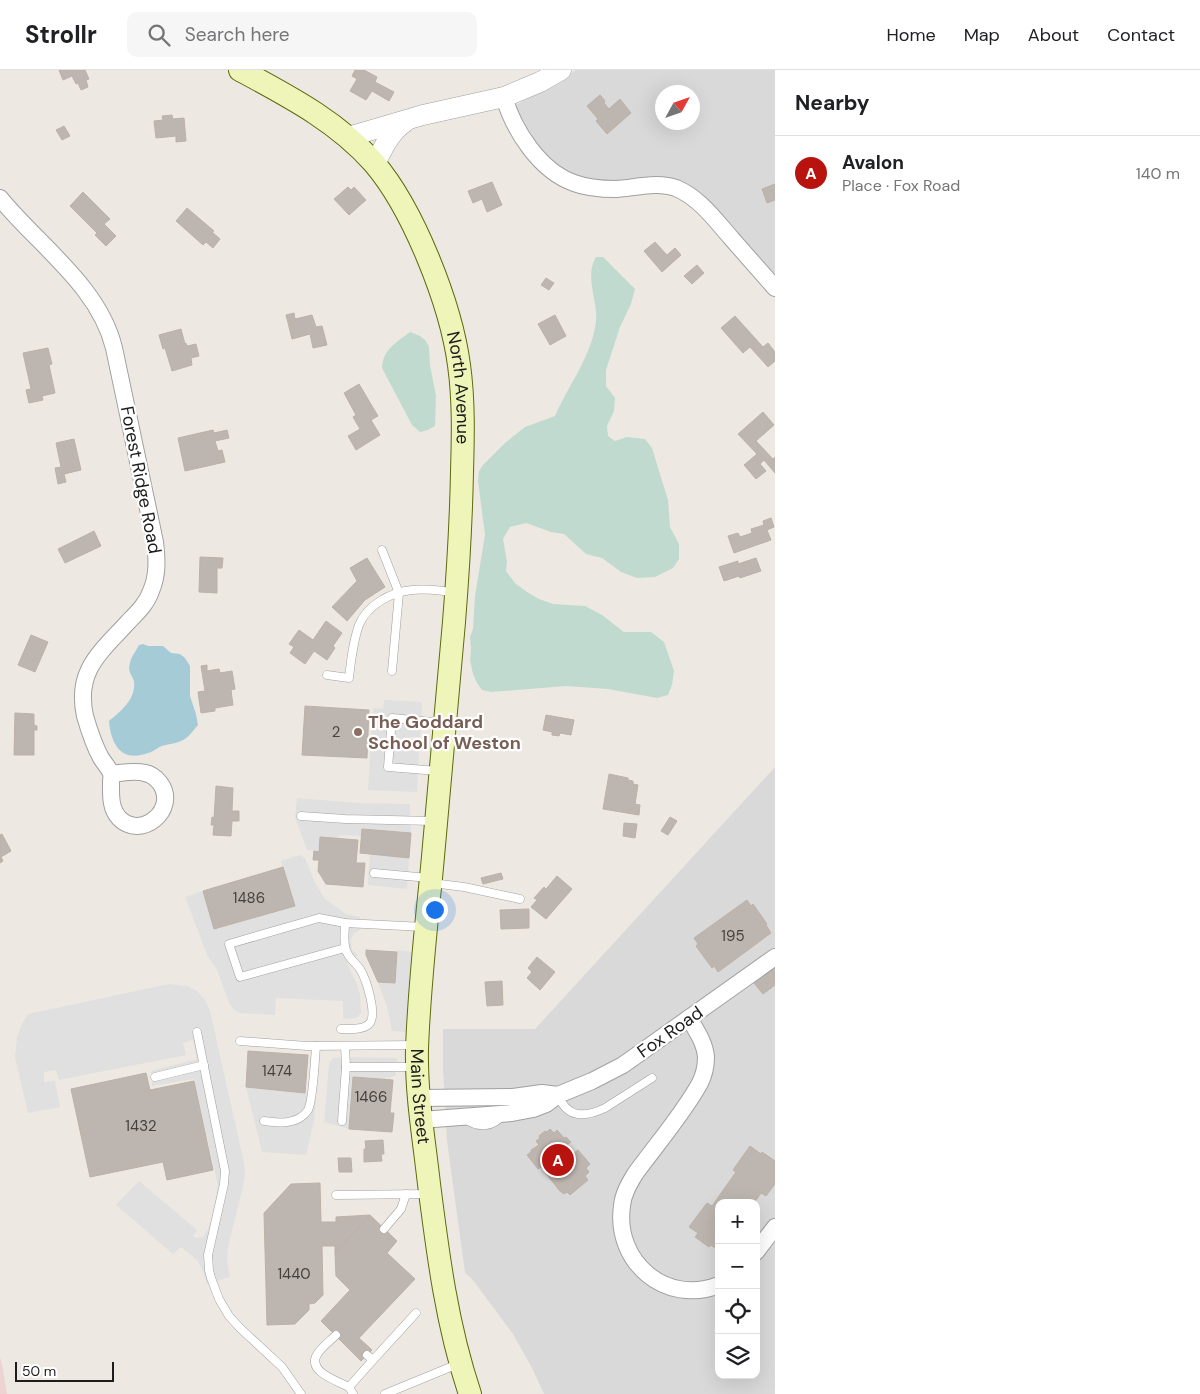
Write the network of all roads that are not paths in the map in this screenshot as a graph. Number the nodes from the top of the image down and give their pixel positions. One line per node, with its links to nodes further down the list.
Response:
1 (240, 70): 5 (main road, North Avenue)
2 (561, 70): 3 (street)
3 (504, 97): 4 (street); 8 (street)
4 (408, 120): 5 (street); 6 (street)
5 (348, 137): 6 (main road, North Avenue)
6 (374, 164): 11 (main road, North Avenue)
7 (0, 198): 16 (street, Forest Ridge Road)
8 (775, 288)
9 (382, 550): 10 (lane)
10 (398, 593): 11 (lane); 12 (lane); 13 (lane)
11 (456, 593): 14 (main road, North Avenue)
12 (392, 670)
13 (327, 674)
14 (445, 723): 15 (main road, North Avenue); 15 (lane)
15 (440, 771): 17 (main road, North Avenue)
16 (111, 774)
17 (438, 794): 19 (main road, Main Street)
18 (301, 816): 19 (lane)
19 (436, 821): 21 (main road, Main Street)
20 (374, 873): 21 (lane)
21 (430, 881): 22 (lane); 24 (main road, Main Street)
22 (520, 899)
23 (345, 923): 24 (lane); 25 (lane); 25 (lane)
24 (426, 928): 31 (main road, Main Street)
25 (345, 948): 28 (lane)
26 (775, 957): 27 (street, Fox Road)
27 (689, 1018): 39 (street, Fox Road); 51 (street)
28 (341, 1029)
29 (197, 1032): 34 (lane)
30 (240, 1041): 32 (lane)
31 (417, 1045): 33 (lane); 36 (main road, Main Street)
32 (316, 1046): 33 (lane); 43 (lane)
33 (345, 1046): 35 (lane)
34 (204, 1065): 37 (lane); 56 (lane)
35 (346, 1067): 36 (lane); 44 (lane)
36 (417, 1067): 41 (main road, Main Street)
37 (155, 1077)
38 (652, 1078): 39 (lane)
39 (558, 1095): 40 (street, Fox Road); 42 (street, Fox Road)
40 (500, 1097): 41 (street, Fox Road); 42 (lane)
41 (420, 1109): 42 (street, Fox Road); 46 (main road, Main Street)
42 (504, 1114)
43 (264, 1121)
44 (342, 1121)
45 (406, 1194): 46 (lane); 47 (lane); 49 (lane)
46 (430, 1194): 54 (main road, Main Street)
47 (336, 1195)
48 (775, 1226): 50 (street)
49 (384, 1229)
50 (760, 1247)
51 (715, 1286)
52 (416, 1313): 55 (lane)
53 (336, 1335): 55 (lane)
54 (460, 1364): 57 (lane); 58 (main road, Main Street)
55 (351, 1390)
56 (301, 1394)
57 (385, 1394)
58 (470, 1394)

